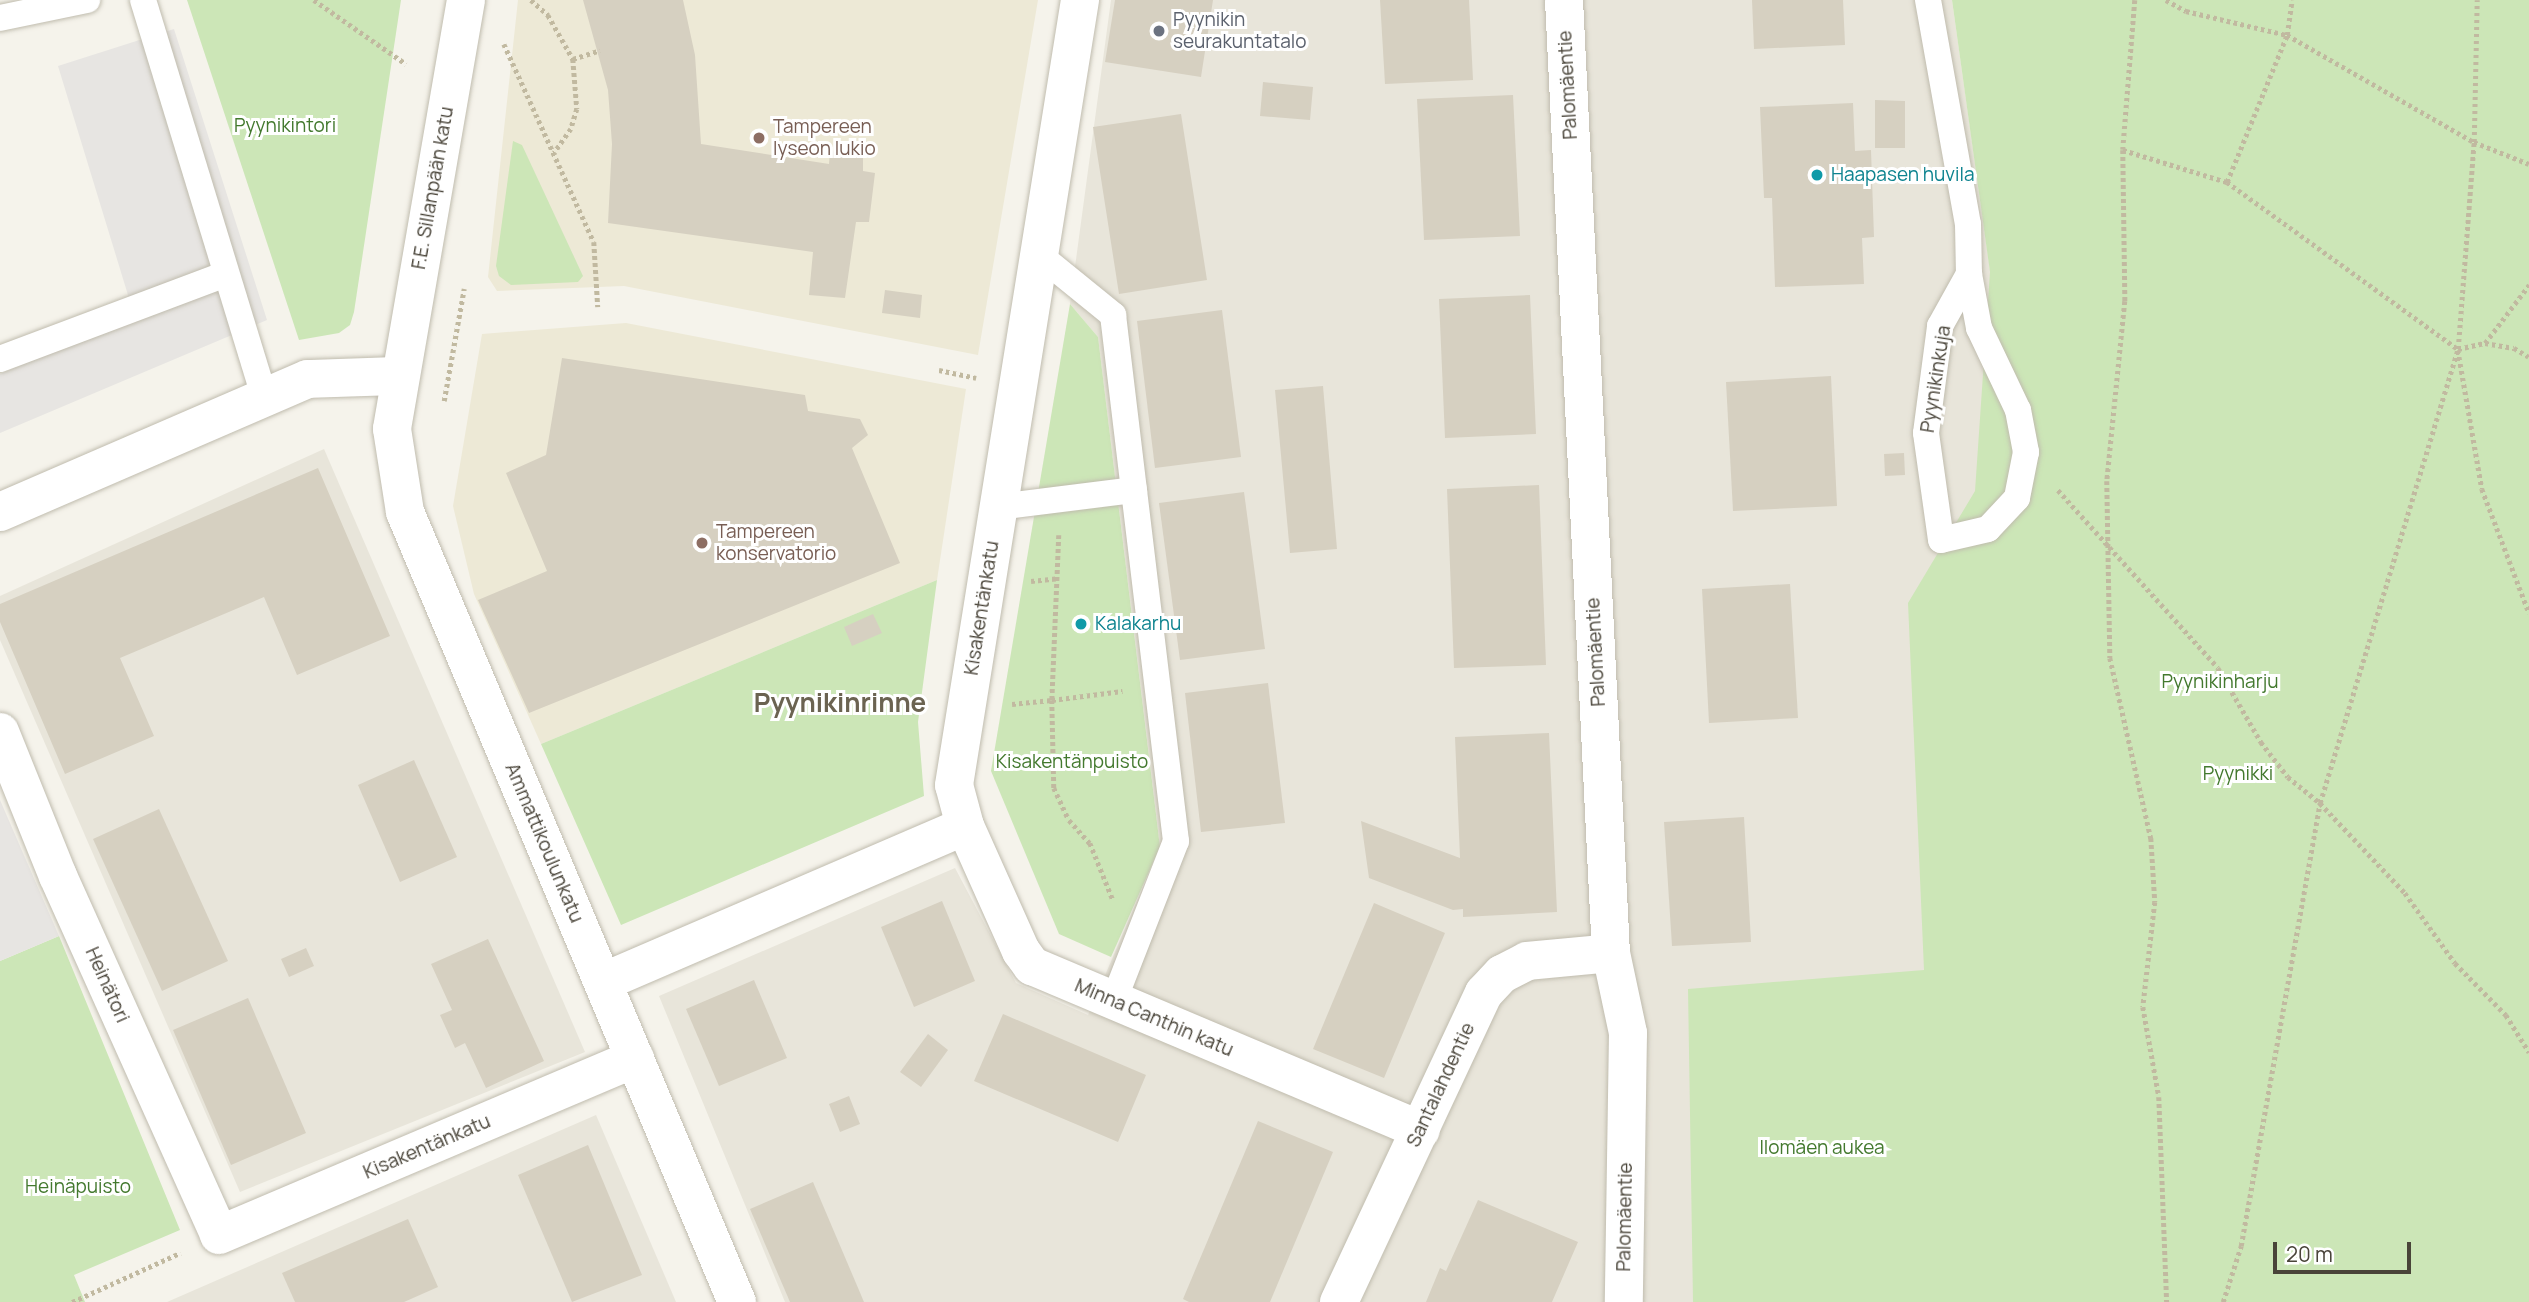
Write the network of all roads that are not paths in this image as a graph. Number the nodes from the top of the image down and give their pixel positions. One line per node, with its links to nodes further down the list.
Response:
1 (87, 0): 7 (lane)
2 (143, 0): 9 (lane)
3 (466, 0): 12 (street, F.E. Sillanpään katu)
4 (1080, 0): 8 (street, Kisakentänkatu)
5 (1564, 0): 19 (street, Palomäentie)
6 (1928, 0): 10 (lane, Pyynikinkuja)
7 (0, 18)
8 (1038, 254): 14 (lane); 15 (street, Kisakentänkatu)
9 (226, 274): 11 (lane); 13 (lane)
10 (1969, 274): 10 (lane, Pyynikinkuja)
11 (0, 359)
12 (400, 376): 13 (street); 20 (street, Ammattikoulunkatu)
13 (264, 396): 16 (street)
14 (1134, 490): 15 (lane); 21 (lane)
15 (998, 507): 18 (street, Kisakentänkatu)
16 (0, 512)
17 (0, 732): 24 (street, Heinätori)
18 (965, 825): 20 (street); 21 (street, Minna Canthin katu)
19 (1611, 953): 23 (street, Santalahdentie); 27 (street, Palomäentie)
20 (603, 982): 22 (street, Ammattikoulunkatu)
21 (1114, 1000): 23 (street, Minna Canthin katu)
22 (635, 1058): 24 (street, Kisakentänkatu); 25 (street, Ammattikoulunkatu)
23 (1420, 1130): 26 (street, Santalahdentie)
24 (219, 1235)
25 (737, 1302)
26 (1339, 1302)
27 (1624, 1302)

